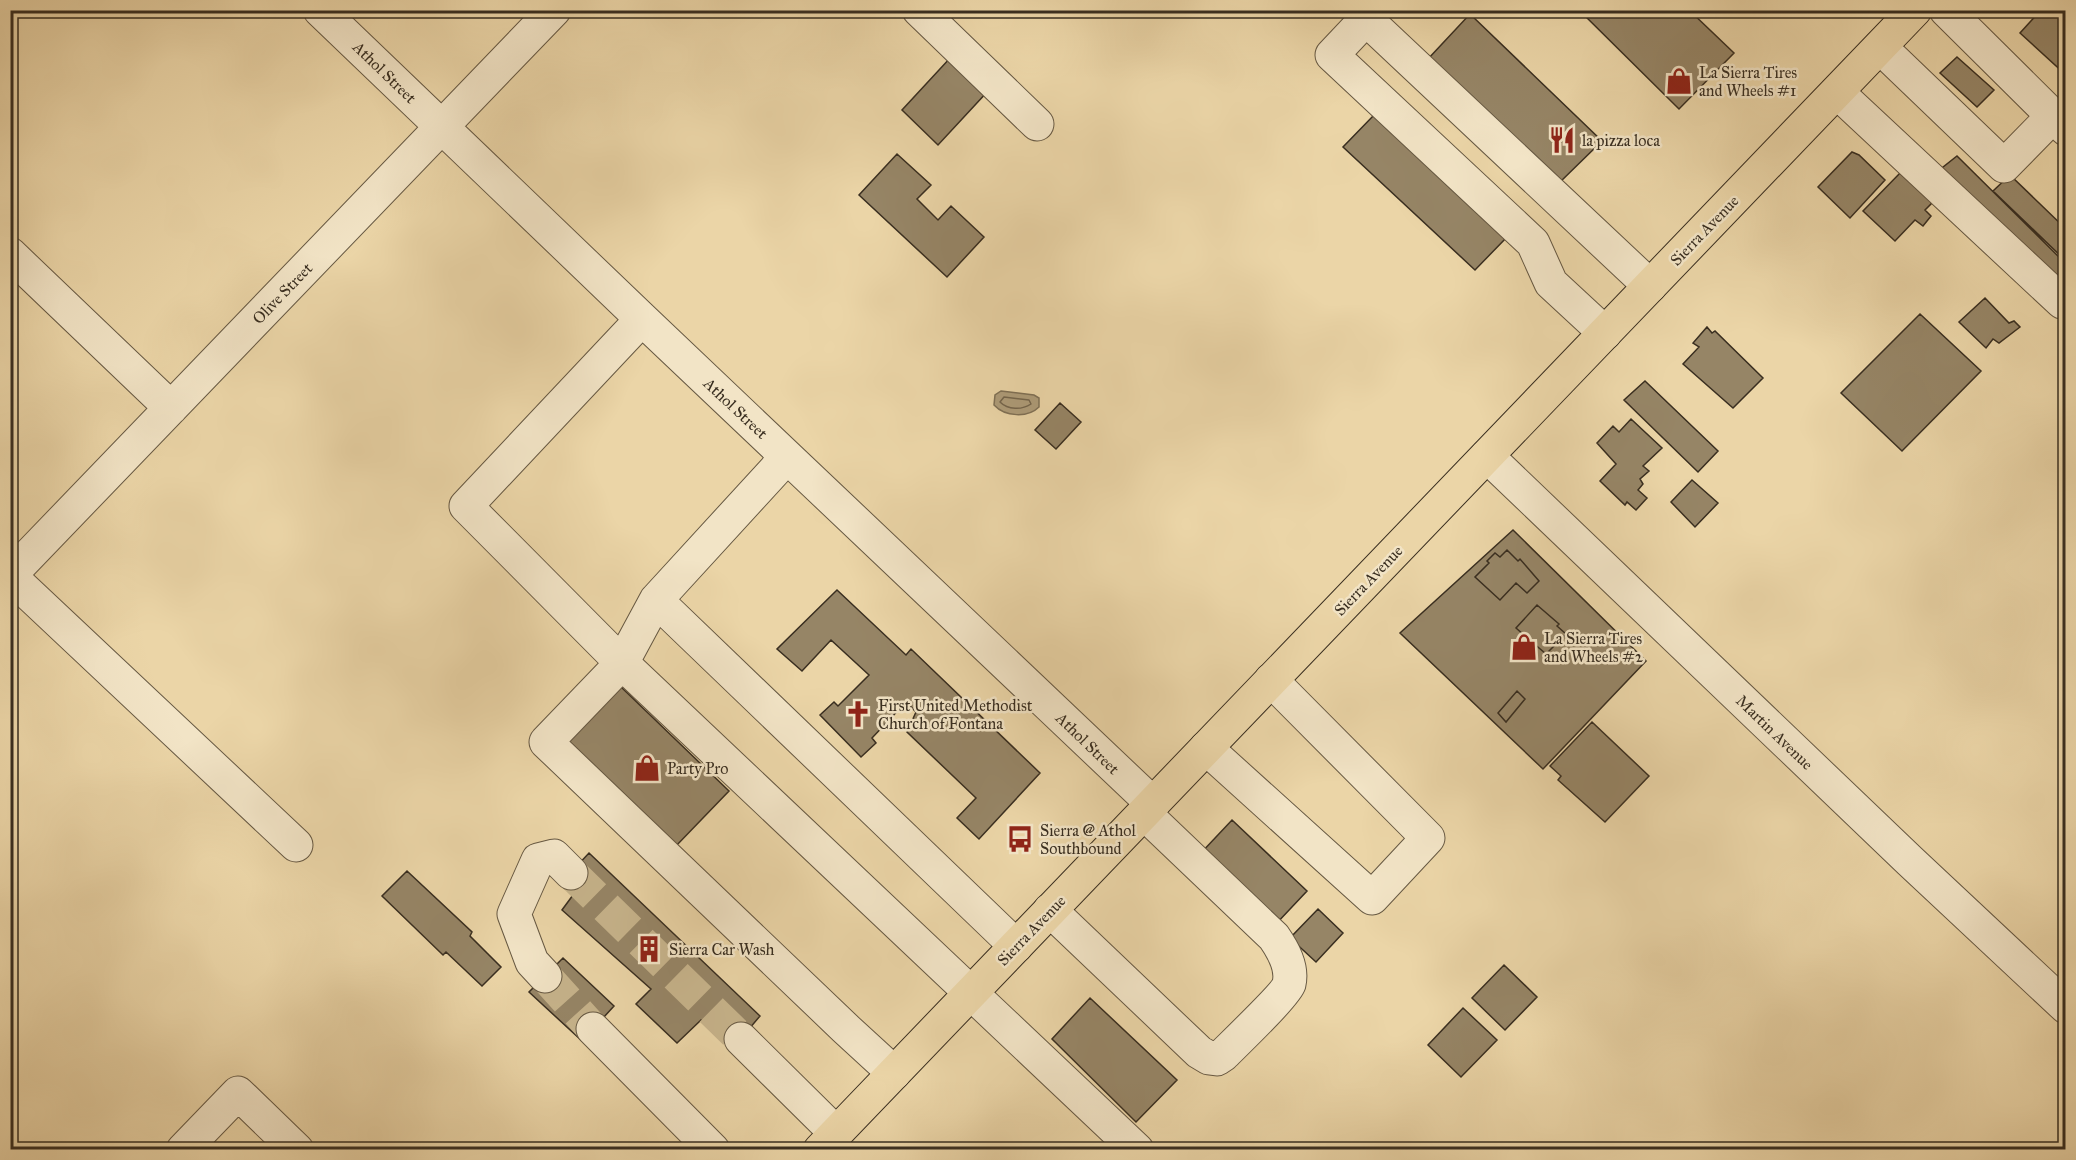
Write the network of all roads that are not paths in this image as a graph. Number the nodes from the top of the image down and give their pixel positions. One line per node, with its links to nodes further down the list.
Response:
1 (320, 10): 10 (street, Athol Street)
2 (554, 10): 10 (street, Olive Street)
3 (919, 10): 9 (street)
4 (1915, 10): 6 (main road, Sierra Avenue)
5 (1946, 10): 8 (street)
6 (1880, 47): 7 (main road, Sierra Avenue); 8 (street)
7 (1837, 92): 12 (main road, Sierra Avenue); 13 (street)
8 (2059, 122)
9 (1037, 124)
10 (442, 126): 14 (street, Athol Street); 16 (street, Olive Street)
11 (10, 254): 16 (street)
12 (1650, 286): 15 (main road, Sierra Avenue); 15 (street)
13 (2062, 302)
14 (642, 320): 18 (street, Athol Street); 21 (street)
15 (1605, 333): 17 (main road, Sierra Avenue)
16 (171, 408): 19 (street, Olive Street)
17 (1487, 456): 22 (main road, Sierra Avenue); 31 (street, Martin Avenue)
18 (787, 457): 20 (street); 24 (street, Athol Street)
19 (10, 576): 25 (street)
20 (656, 600): 21 (street); 28 (street)
21 (622, 663): 30 (street); 34 (street)
22 (1271, 681): 23 (main road, Sierra Avenue); 23 (street)
23 (1206, 748): 24 (main road, Sierra Avenue)
24 (1148, 809): 27 (main road, Sierra Avenue); 27 (street, Athol Street)
25 (296, 845)
26 (571, 873): 29 (street)
27 (1050, 910): 28 (main road, Sierra Avenue)
28 (1016, 946): 30 (main road, Sierra Avenue)
29 (545, 976)
30 (971, 993): 34 (main road, Sierra Avenue); 39 (street)
31 (2066, 1007)
32 (592, 1029): 38 (street)
33 (741, 1039): 35 (street)
34 (894, 1072): 35 (main road, Sierra Avenue)
35 (828, 1141)
36 (183, 1149): 37 (street)
37 (297, 1149)
38 (713, 1149)
39 (1137, 1149)

